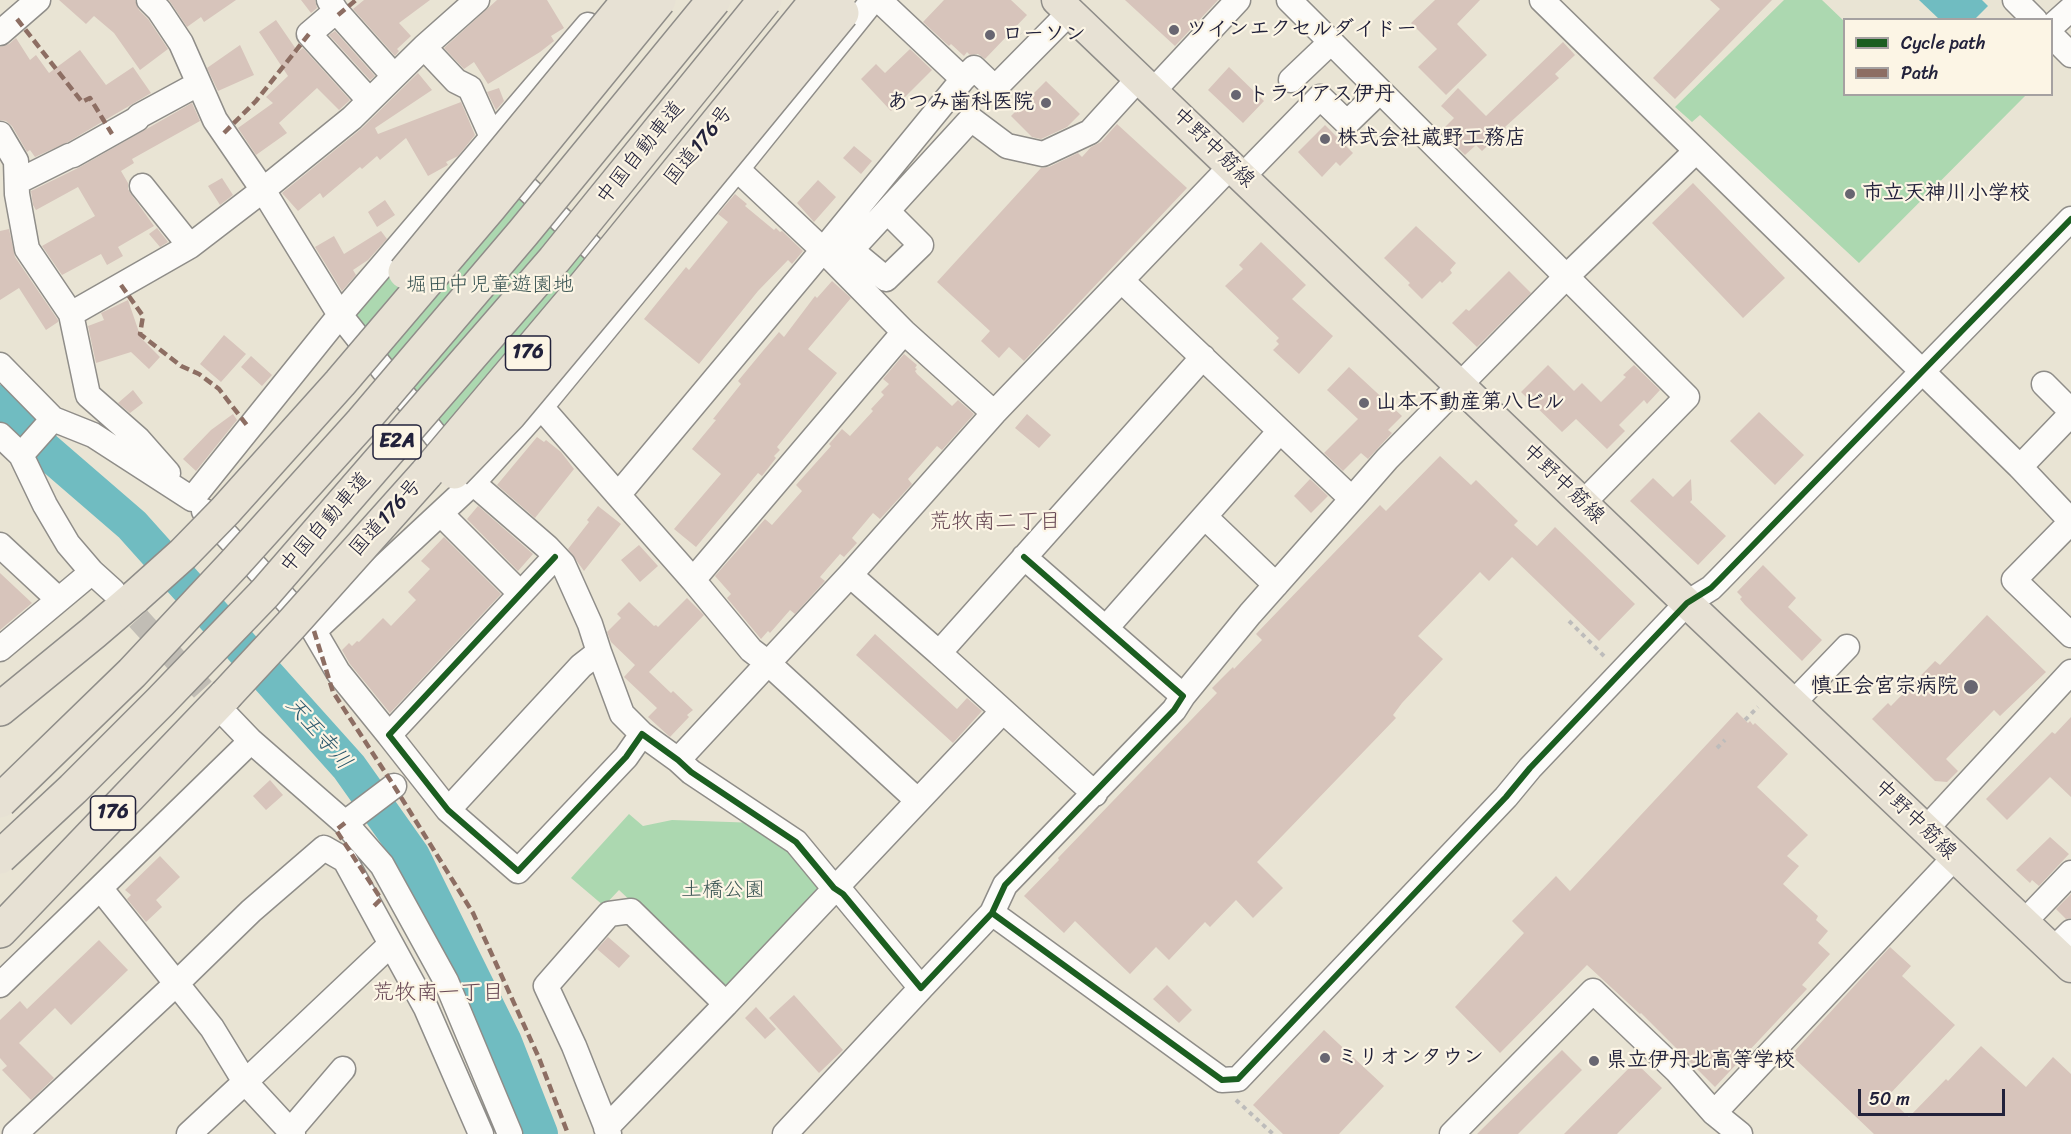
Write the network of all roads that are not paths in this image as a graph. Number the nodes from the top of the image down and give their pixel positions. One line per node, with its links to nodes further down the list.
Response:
1 (149, 0): 29 (street)
2 (477, 0): 24 (street)
3 (610, 0): 34 (street)
4 (629, 0): 70 (highway, bridge)
5 (659, 0): 70 (highway, bridge)
6 (714, 0): 106 (highway, 中国自動車道 / E2A, bridge)
7 (765, 0): 110 (highway, 中国自動車道 / E2A, bridge)
8 (873, 0): 36 (street)
9 (879, 0): 27 (street)
10 (1238, 0): 30 (street)
11 (1288, 0): 23 (street)
12 (1542, 0): 35 (street)
13 (2015, 0): 19 (street)
14 (837, 4): 85 (highway, 国道176号 / 176, bridge)
15 (24, 5): 21 (street)
16 (332, 5): 26 (street); 32 (street)
17 (1066, 5): 27 (street); 30 (main road, 中野中筋線)
18 (2071, 9): 20 (street)
19 (2033, 18)
20 (2053, 25)
21 (0, 33)
22 (2053, 37): 25 (street)
23 (1331, 42): 28 (street); 31 (street)
24 (424, 47): 26 (street); 34 (street)
25 (2071, 56)
26 (394, 76): 32 (street)
27 (963, 79): 44 (street)
28 (1291, 80)
29 (198, 84): 38 (street); 40 (street)
30 (1147, 84): 37 (main road, 中野中筋線); 41 (street)
31 (1380, 91): 37 (street); 46 (street)
32 (369, 100): 40 (street)
33 (0, 134): 38 (street)
34 (487, 142): 48 (street); 50 (street)
35 (1696, 151): 46 (street); 54 (street)
36 (737, 169): 44 (street); 48 (street)
37 (1236, 171): 47 (street); 56 (main road, 中野中筋線)
38 (17, 182): 49 (street)
39 (142, 186): 43 (street)
40 (263, 190): 43 (street); 50 (street)
41 (887, 211): 45 (street); 45 (street)
42 (2071, 219): 54 (street)
43 (190, 246): 49 (street)
44 (822, 250): 45 (street); 66 (street)
45 (860, 272): 51 (street)
46 (1566, 277): 56 (street); 69 (street)
47 (1122, 281): 52 (street); 58 (street)
48 (637, 290): 57 (street)
49 (71, 314): 67 (street)
50 (340, 315): 65 (street); 67 (street)
51 (904, 332): 58 (street); 79 (street)
52 (1203, 357): 61 (street); 76 (street)
53 (0, 365): 60 (street)
54 (1921, 372): 64 (street); 84 (street)
55 (2044, 384): 59 (street)
56 (1460, 386): 68 (street); 69 (main road, 中野中筋線)
57 (541, 407): 65 (street); 66 (street)
58 (994, 413): 78 (street)
59 (2071, 413): 64 (street)
60 (50, 423): 63 (street); 67 (street)
61 (1280, 431): 68 (street); 72 (street)
62 (0, 435): 63 (street)
63 (25, 450): 77 (street)
64 (2020, 467): 73 (street)
65 (473, 483): 71 (street); 75 (street)
66 (618, 495): 79 (street)
67 (192, 499): 85 (street)
68 (1352, 499): 80 (street)
69 (1582, 503): 84 (main road, 中野中筋線)
70 (225, 511): 82 (highway, bridge)
71 (441, 514): 81 (street); 85 (street)
72 (1205, 517): 80 (street); 86 (street)
73 (2071, 521): 87 (street)
74 (0, 545): 83 (street)
75 (555, 557): 81 (street); 90 (street)
76 (1024, 557): 86 (street); 91 (street)
77 (92, 572): 82 (street); 83 (street)
78 (850, 575): 91 (street); 92 (street)
79 (693, 580): 92 (street)
80 (1276, 585): 94 (street)
81 (520, 593): 100 (street)
82 (124, 594): 97 (highway)
83 (58, 599): 89 (street)
84 (1687, 603): 95 (main road, 中野中筋線); 115 (street)
85 (303, 628): 96 (highway, 国道176号 / 176, bridge); 100 (street)
86 (1106, 628): 94 (street)
87 (2071, 635)
88 (1847, 647): 95 (street)
89 (0, 649)
90 (599, 652): 99 (street); 107 (street)
91 (939, 653): 98 (street)
92 (768, 663): 102 (street); 105 (street)
93 (2071, 672): 109 (street)
94 (1183, 696): 104 (street)
95 (1793, 703): 109 (main road, 中野中筋線)
96 (226, 705): 101 (street); 117 (highway, 国道176号 / 176)
97 (0, 709)
98 (1002, 712): 104 (street); 105 (street)
99 (642, 734): 102 (street); 107 (street)
100 (389, 735): 107 (street)
101 (251, 741): 108 (street); 113 (street)
102 (678, 759): 114 (street)
103 (391, 788): 108 (street)
104 (1095, 794): 115 (street)
105 (917, 800): 114 (street)
106 (0, 801)
107 (448, 810)
108 (348, 820): 132 (street)
109 (1925, 830): 111 (main road, 中野中筋線)
110 (0, 857)
111 (1954, 857): 116 (main road, 中野中筋線); 126 (street)
112 (2071, 873): 116 (street)
113 (100, 888): 120 (street); 121 (street)
114 (834, 888): 122 (street); 123 (street)
115 (992, 913): 122 (street)
116 (2024, 922): 119 (main road, 中野中筋線)
117 (0, 931)
118 (390, 945): 120 (street); 125 (street); 131 (street)
119 (2065, 950)
120 (177, 983): 125 (street); 129 (street)
121 (0, 985)
122 (921, 988): 133 (street)
123 (726, 1004): 127 (street); 127 (street)
124 (343, 1069): 128 (street)
125 (245, 1082): 128 (street); 130 (street)
126 (1714, 1113): 134 (street); 135 (street)
127 (608, 1131)
128 (292, 1132)
129 (15, 1134)
130 (189, 1134)
131 (481, 1134)
132 (510, 1134)
133 (784, 1134)
134 (1452, 1134)
135 (1740, 1134)

